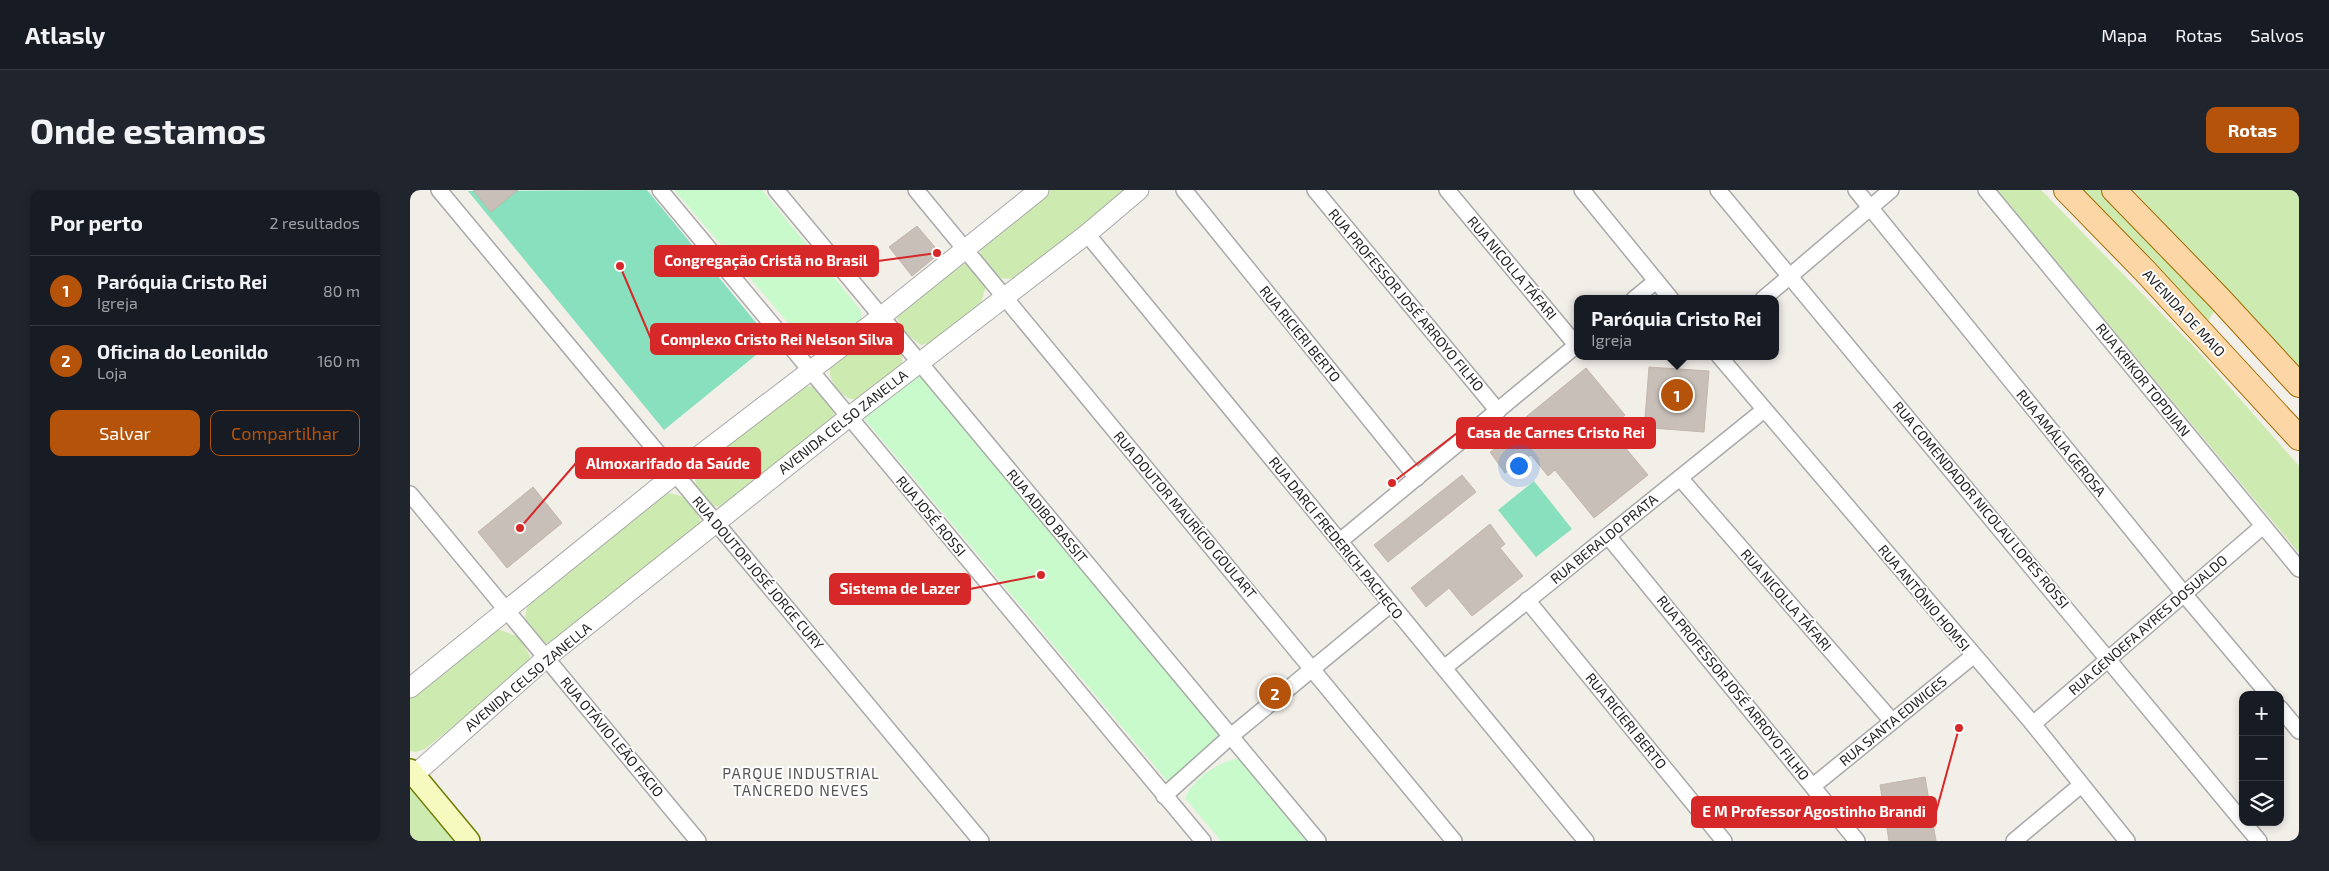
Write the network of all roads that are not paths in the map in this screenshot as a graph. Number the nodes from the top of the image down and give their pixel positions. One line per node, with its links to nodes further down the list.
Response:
1 (438, 190): 37 (street, RUA DOUTOR JOSÉ JORGE CURY)
2 (660, 190): 31 (street, RUA JOSÉ ROSSI)
3 (776, 190): 26 (street, RUA ADIBO BASSIT)
4 (916, 190): 19 (street, RUA DOUTOR MAURÍCIO GOULART)
5 (1039, 190): 19 (street)
6 (1139, 190): 18 (street, AVENIDA CELSO ZANELLA)
7 (1184, 190): 38 (street, RUA RICIERI BERTO)
8 (1315, 190): 34 (street, RUA PROFESSOR JOSÉ ARROYO FILHO)
9 (1447, 190): 27 (street, RUA NICOLLA TÁFARI)
10 (1582, 190): 21 (street)
11 (1718, 190): 20 (street, RUA COMENDADOR NICOLAU LOPES ROSSI)
12 (1856, 190): 17 (street, RUA AMÁLIA GEROSA)
13 (1891, 190): 17 (street)
14 (1986, 190): 42 (street, RUA KRIKOR TOPDJIAN)
15 (2066, 190): 36 (main road, AVENIDA DE MAIO)
16 (2114, 190): 32 (main road)
17 (1870, 208): 20 (street); 46 (street, RUA AMÁLIA GEROSA)
18 (1087, 234): 25 (street, AVENIDA CELSO ZANELLA); 44 (street, RUA DARCI FREDERICH PACHECO)
19 (965, 250): 25 (street, RUA DOUTOR MAURÍCIO GOULART); 26 (street)
20 (1790, 276): 24 (street); 52 (street, RUA COMENDADOR NICOLAU LOPES ROSSI)
21 (1656, 281): 22 (street); 23 (street)
22 (1639, 295)
23 (1668, 295)
24 (1768, 295)
25 (1005, 298): 30 (street, AVENIDA CELSO ZANELLA); 54 (street, RUA DOUTOR MAURÍCIO GOULART)
26 (882, 316): 30 (street, RUA ADIBO BASSIT); 31 (street)
27 (1574, 341)
28 (1574, 348): 34 (street)
29 (1722, 360): 33 (street, RUA ANTÔNIO HOMSI)
30 (919, 362): 35 (street, AVENIDA CELSO ZANELLA); 61 (street, RUA ADIBO BASSIT)
31 (811, 372): 35 (street, RUA JOSÉ ROSSI); 37 (street)
32 (2299, 385)
33 (1764, 410): 39 (street, RUA BERALDO PRATA); 50 (street, RUA ANTÔNIO HOMSI)
34 (1498, 411): 38 (street)
35 (849, 417): 41 (street, AVENIDA CELSO ZANELLA); 65 (street, RUA JOSÉ ROSSI)
36 (2299, 438)
37 (675, 474): 41 (street, RUA DOUTOR JOSÉ JORGE CURY); 49 (street)
38 (1417, 478): 44 (street)
39 (1680, 478): 43 (street, RUA BERALDO PRATA); 58 (street, RUA NICOLLA TÁFARI)
40 (410, 494): 49 (street, RUA OTÁVIO LEÃO FACIO)
41 (717, 523): 51 (street, AVENIDA CELSO ZANELLA); 70 (street, RUA DOUTOR JOSÉ JORGE CURY)
42 (2263, 526): 45 (street, RUA KRIKOR TOPDJIAN); 46 (street, RUA GENOEFA AYRES DOSUALDO)
43 (1608, 536): 47 (street, RUA BERALDO PRATA); 64 (street, RUA PROFESSOR JOSÉ ARROYO FILHO)
44 (1340, 542): 48 (street, RUA DARCI FREDERICH PACHECO)
45 (2299, 569)
46 (2184, 594): 52 (street, RUA GENOEFA AYRES DOSUALDO); 56 (street, RUA AMÁLIA GEROSA)
47 (1528, 600): 53 (street, RUA BERALDO PRATA); 75 (street, RUA RICIERI BERTO)
48 (1391, 604): 53 (street, RUA DARCI FREDERICH PACHECO); 54 (street)
49 (507, 609): 51 (street, RUA OTÁVIO LEÃO FACIO); 55 (street)
50 (1974, 656): 58 (street, RUA SANTA EDWIGES); 59 (street, RUA ANTÔNIO HOMSI)
51 (546, 658): 62 (street, AVENIDA CELSO ZANELLA); 69 (street, RUA OTÁVIO LEÃO FACIO)
52 (2109, 659): 59 (street, RUA GENOEFA AYRES DOSUALDO); 66 (street, RUA COMENDADOR NICOLAU LOPES ROSSI)
53 (1444, 668): 74 (street, RUA DARCI FREDERICH PACHECO)
54 (1312, 670): 61 (street); 73 (street, RUA DOUTOR MAURÍCIO GOULART)
55 (410, 688)
56 (2266, 691)
57 (2284, 713): 60 (street)
58 (1892, 721): 64 (street, RUA SANTA EDWIGES)
59 (2033, 724): 63 (street, RUA ANTÔNIO HOMSI)
60 (2299, 731)
61 (1230, 736): 65 (street); 72 (street, RUA ADIBO BASSIT)
62 (412, 773): 68 (main road)
63 (2081, 785): 77 (street); 78 (street, RUA ANTÔNIO HOMSI)
64 (1813, 786): 76 (street, RUA PROFESSOR JOSÉ ARROYO FILHO)
65 (1164, 796): 71 (street, RUA JOSÉ ROSSI)
66 (2239, 817)
67 (2246, 826): 79 (street, RUA COMENDADOR NICOLAU LOPES ROSSI)
68 (469, 841)
69 (698, 841)
70 (981, 841)
71 (1203, 841)
72 (1318, 841)
73 (1454, 841)
74 (1586, 841)
75 (1724, 841)
76 (1857, 841)
77 (2014, 841)
78 (2127, 841)
79 (2259, 841)

